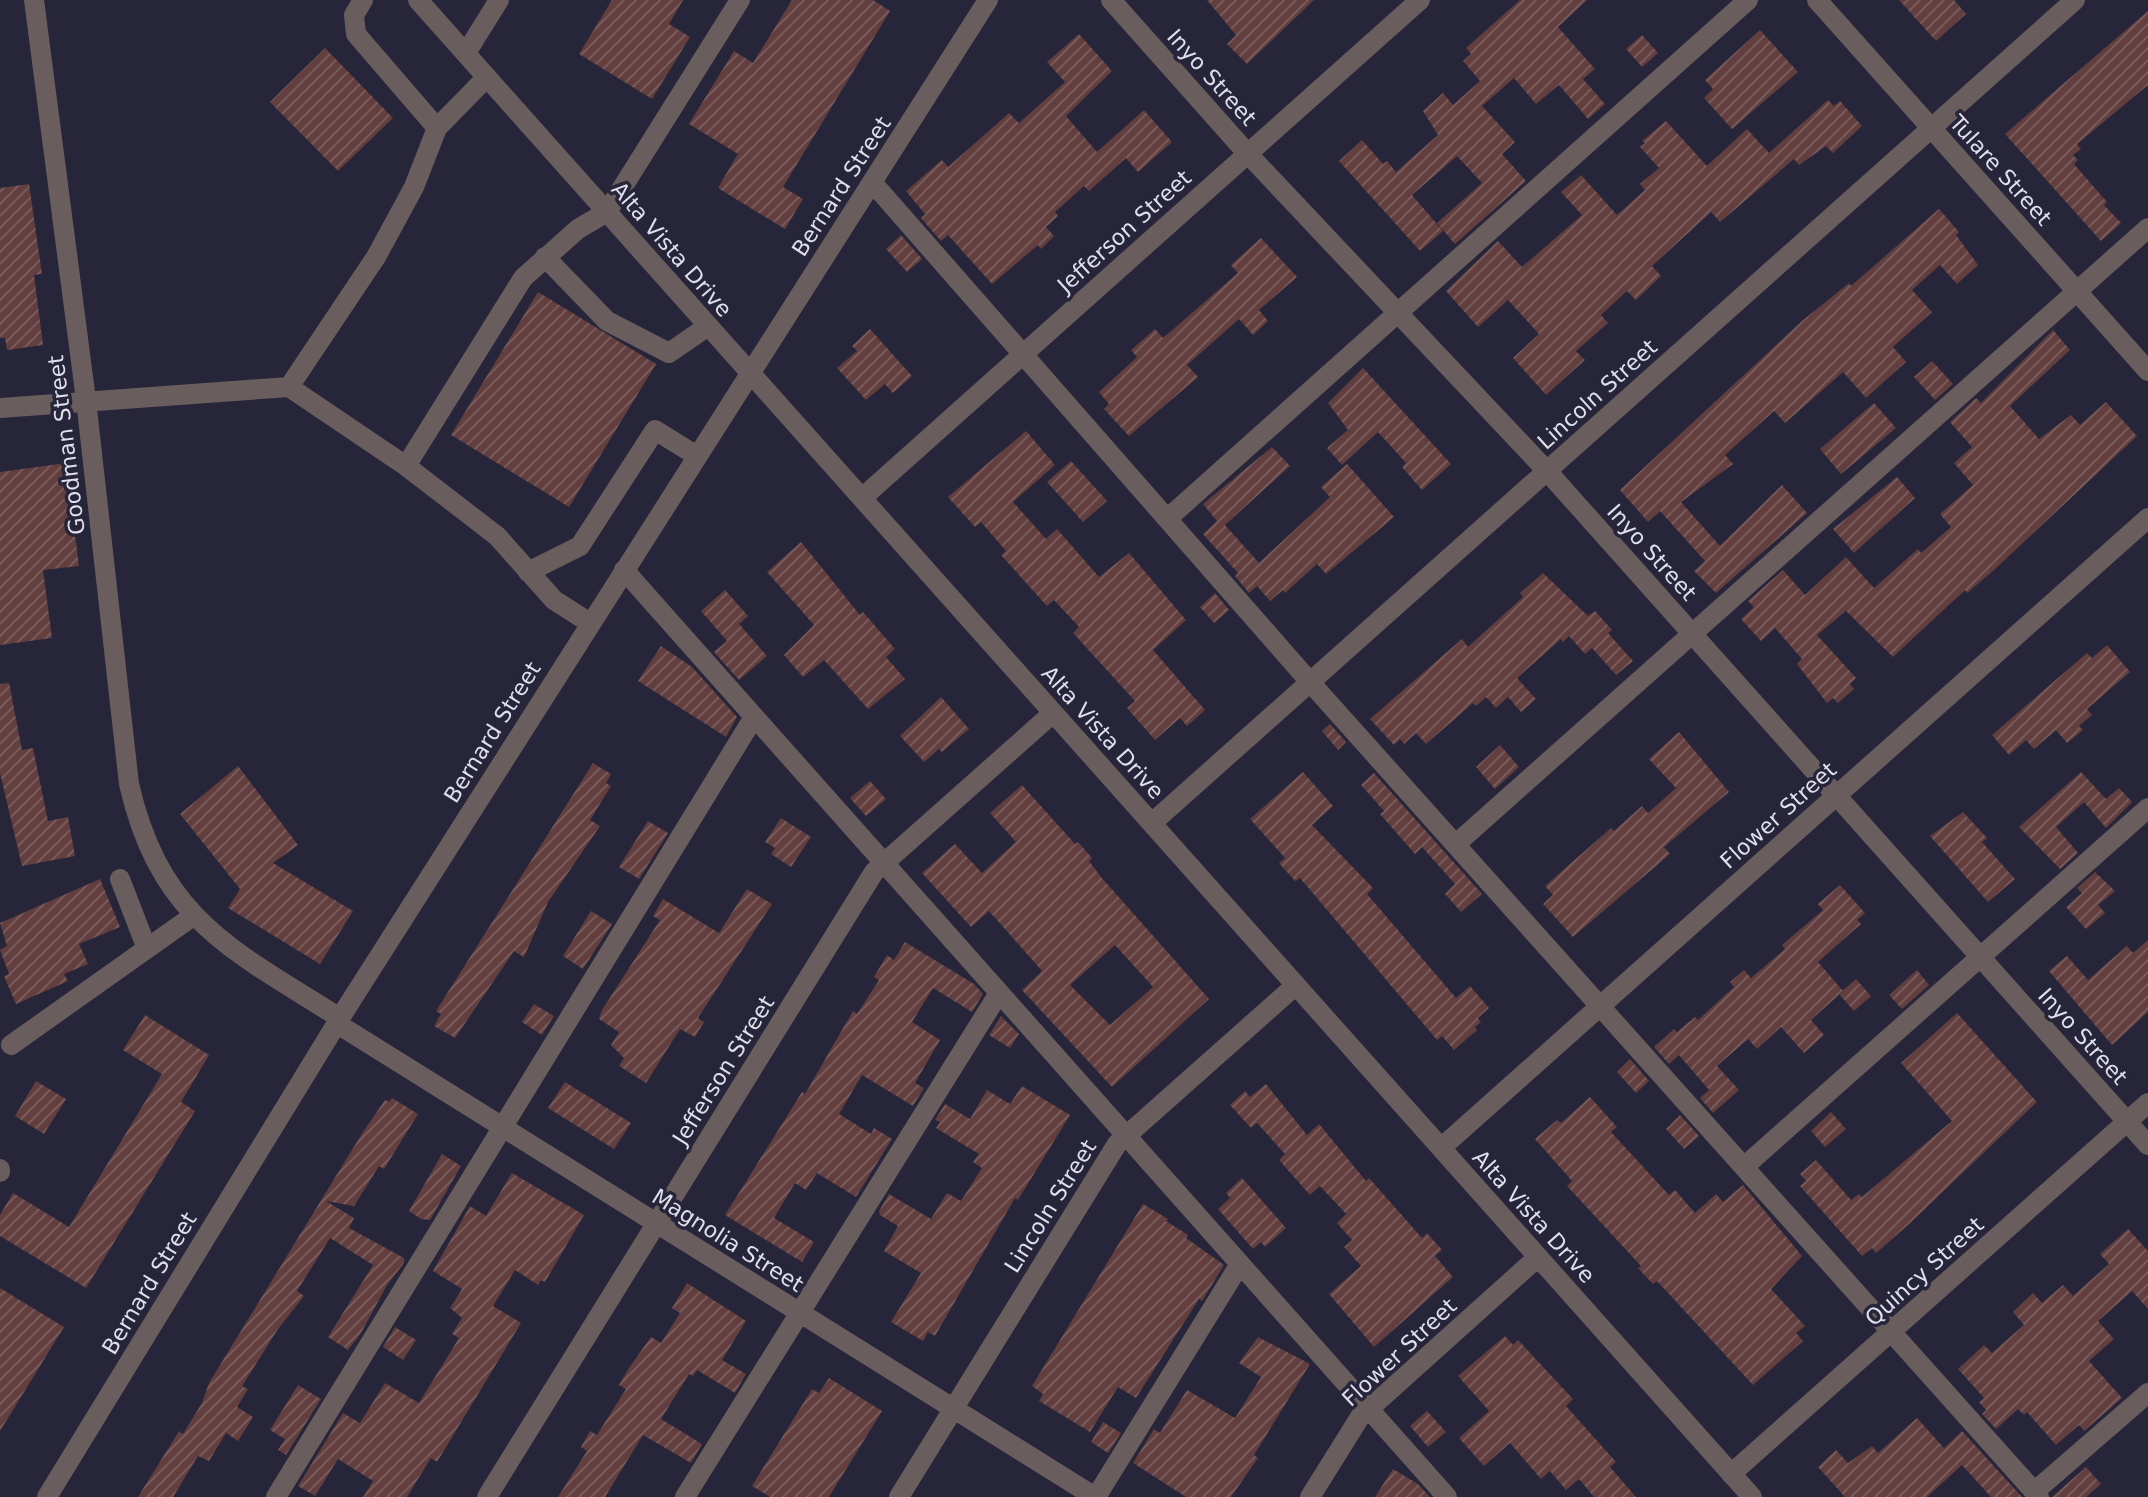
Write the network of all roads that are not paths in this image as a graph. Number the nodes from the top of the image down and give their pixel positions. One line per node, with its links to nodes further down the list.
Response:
1 (34, 0): 28 (street, Goodman Street)
2 (363, 0): 14 (street)
3 (418, 0): 12 (street, Alta Vista Drive)
4 (499, 0): 12 (street)
5 (740, 0): 18 (street)
6 (988, 0): 17 (street, Bernard Street)
7 (1111, 0): 16 (street, Inyo Street)
8 (1420, 0): 16 (street, Jefferson Street)
9 (1748, 0): 22 (street)
10 (1817, 0): 15 (street, Tulare Street)
11 (2075, 0): 15 (street, Lincoln Street)
12 (466, 53): 13 (street, Alta Vista Drive)
13 (487, 77): 14 (street); 18 (street, Alta Vista Drive)
14 (437, 128): 27 (street)
15 (1931, 128): 21 (street, Tulare Street); 32 (street, Lincoln Street)
16 (1247, 153): 22 (street, Inyo Street); 24 (street, Jefferson Street)
17 (872, 182): 24 (street); 26 (street, Bernard Street)
18 (607, 212): 20 (street); 23 (street, Alta Vista Drive)
19 (2148, 228): 21 (street)
20 (545, 257): 23 (street); 31 (street)
21 (2076, 291): 25 (street, Tulare Street); 39 (street)
22 (1397, 312): 32 (street, Inyo Street); 35 (street)
23 (708, 326): 26 (street, Alta Vista Drive)
24 (1022, 355): 33 (street, Jefferson Street); 35 (street)
25 (2148, 371)
26 (749, 374): 30 (street, Bernard Street); 33 (street, Alta Vista Drive)
27 (289, 387): 28 (street); 31 (street)
28 (86, 400): 29 (street); 48 (street, Goodman Street)
29 (0, 408)
30 (697, 456): 36 (street, Bernard Street); 37 (street)
31 (406, 466): 37 (street)
32 (1547, 471): 39 (street, Inyo Street); 40 (street, Lincoln Street)
33 (862, 498): 41 (street, Alta Vista Drive)
34 (2148, 518): 43 (street, Flower Street)
35 (1167, 519): 40 (street)
36 (624, 570): 38 (street, Bernard Street); 42 (street)
37 (528, 572): 38 (street)
38 (590, 623): 56 (street, Bernard Street)
39 (1692, 634): 43 (street, Inyo Street); 46 (street)
40 (1310, 682): 45 (street, Lincoln Street); 46 (street)
41 (1053, 713): 45 (street, Alta Vista Drive); 47 (street, Jefferson Street)
42 (754, 717): 47 (street); 60 (street)
43 (1836, 796): 52 (street, Inyo Street); 55 (street, Flower Street)
44 (2148, 808): 52 (street)
45 (1152, 823): 53 (street, Alta Vista Drive)
46 (1456, 844): 55 (street)
47 (884, 863): 54 (street); 65 (street, Jefferson Street)
48 (164, 878): 50 (street, Magnolia Street)
49 (120, 879): 51 (street)
50 (193, 916): 51 (street); 56 (street, Magnolia Street)
51 (147, 949): 57 (street)
52 (1981, 958): 59 (street, Inyo Street); 64 (street)
53 (1296, 985): 61 (street, Lincoln Street); 63 (street, Alta Vista Drive)
54 (999, 993): 61 (street); 68 (street)
55 (1602, 1005): 63 (street, Flower Street); 64 (street)
56 (338, 1020): 60 (street, Magnolia Street); 75 (street, Bernard Street)
57 (11, 1045)
58 (2148, 1103): 59 (street, Quincy Street)
59 (2127, 1122): 62 (street, Inyo Street); 69 (street, Quincy Street)
60 (505, 1128): 65 (street, Magnolia Street); 76 (street)
61 (1126, 1136): 67 (street); 71 (street, Lincoln Street)
62 (2148, 1145)
63 (1441, 1148): 66 (street, Alta Vista Drive)
64 (1745, 1166): 69 (street)
65 (656, 1223): 68 (street, Magnolia Street); 77 (street, Jefferson Street)
66 (1538, 1257): 72 (street, Flower Street); 73 (street, Alta Vista Drive)
67 (1240, 1264): 72 (street); 80 (street)
68 (799, 1313): 71 (street, Magnolia Street); 78 (street)
69 (1892, 1331): 73 (street, Quincy Street); 74 (street)
70 (2148, 1393): 74 (street)
71 (953, 1409): 79 (street, Lincoln Street); 80 (street, Magnolia Street)
72 (1369, 1409): 81 (street, Flower Street); 82 (street)
73 (1731, 1474): 83 (street, Alta Vista Drive)
74 (2036, 1494)
75 (47, 1497)
76 (276, 1497)
77 (487, 1497)
78 (685, 1497)
79 (899, 1497)
80 (1096, 1497)
81 (1310, 1497)
82 (1447, 1497)
83 (1752, 1497)

